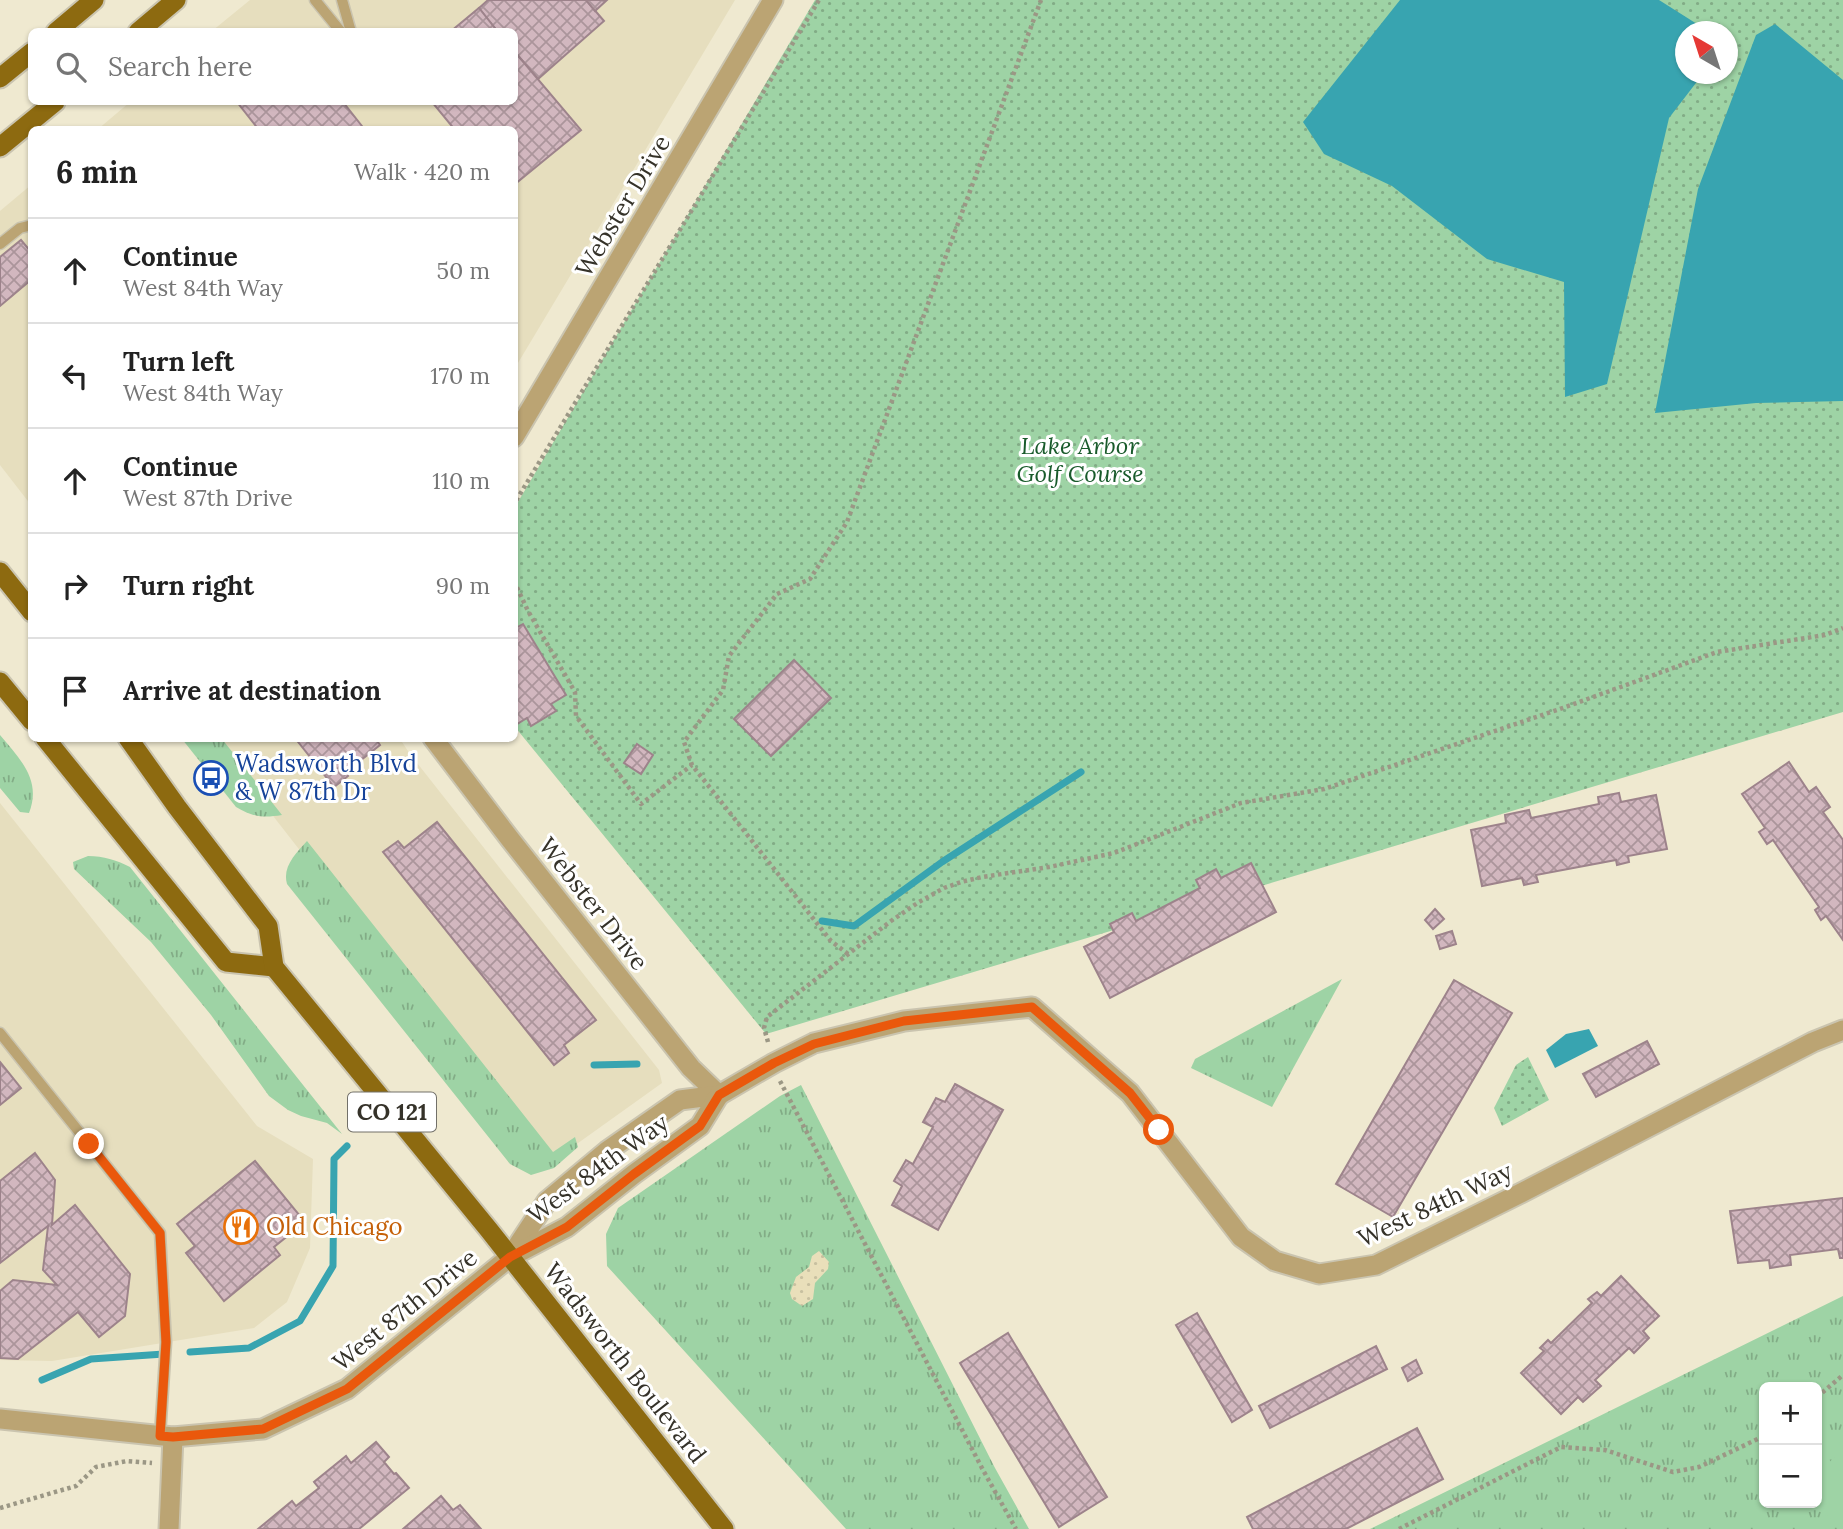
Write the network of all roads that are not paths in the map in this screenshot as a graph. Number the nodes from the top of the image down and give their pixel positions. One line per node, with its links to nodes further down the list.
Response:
1 (94, 0): 6 (main road)
2 (176, 0): 7 (main road)
3 (315, 0): 8 (lane)
4 (342, 0): 9 (lane)
5 (773, 0): 16 (street, Webster Drive)
6 (61, 28)
7 (143, 28)
8 (338, 28)
9 (350, 28)
10 (28, 55): 11 (main road)
11 (0, 78)
12 (51, 105): 13 (main road)
13 (0, 148)
14 (28, 226): 15 (lane)
15 (0, 244)
16 (518, 430)
17 (0, 572): 18 (main road)
18 (28, 606)
19 (0, 682): 20 (main road)
20 (28, 716)
21 (48, 742): 24 (main road)
22 (131, 742): 24 (main road)
23 (436, 742): 27 (street, Webster Drive)
24 (274, 967): 28 (main road, Wadsworth Boulevard / CO 121)
25 (1843, 1030): 27 (street, West 84th Way)
26 (0, 1034): 30 (lane)
27 (719, 1095): 28 (street, West 84th Way); 28 (street, West 84th Way)
28 (510, 1257): 30 (street, West 87th Drive); 32 (main road, Wadsworth Boulevard / CO 121)
29 (0, 1419): 30 (street, West 87th Drive)
30 (166, 1437): 31 (street)
31 (169, 1529)
32 (724, 1529)

